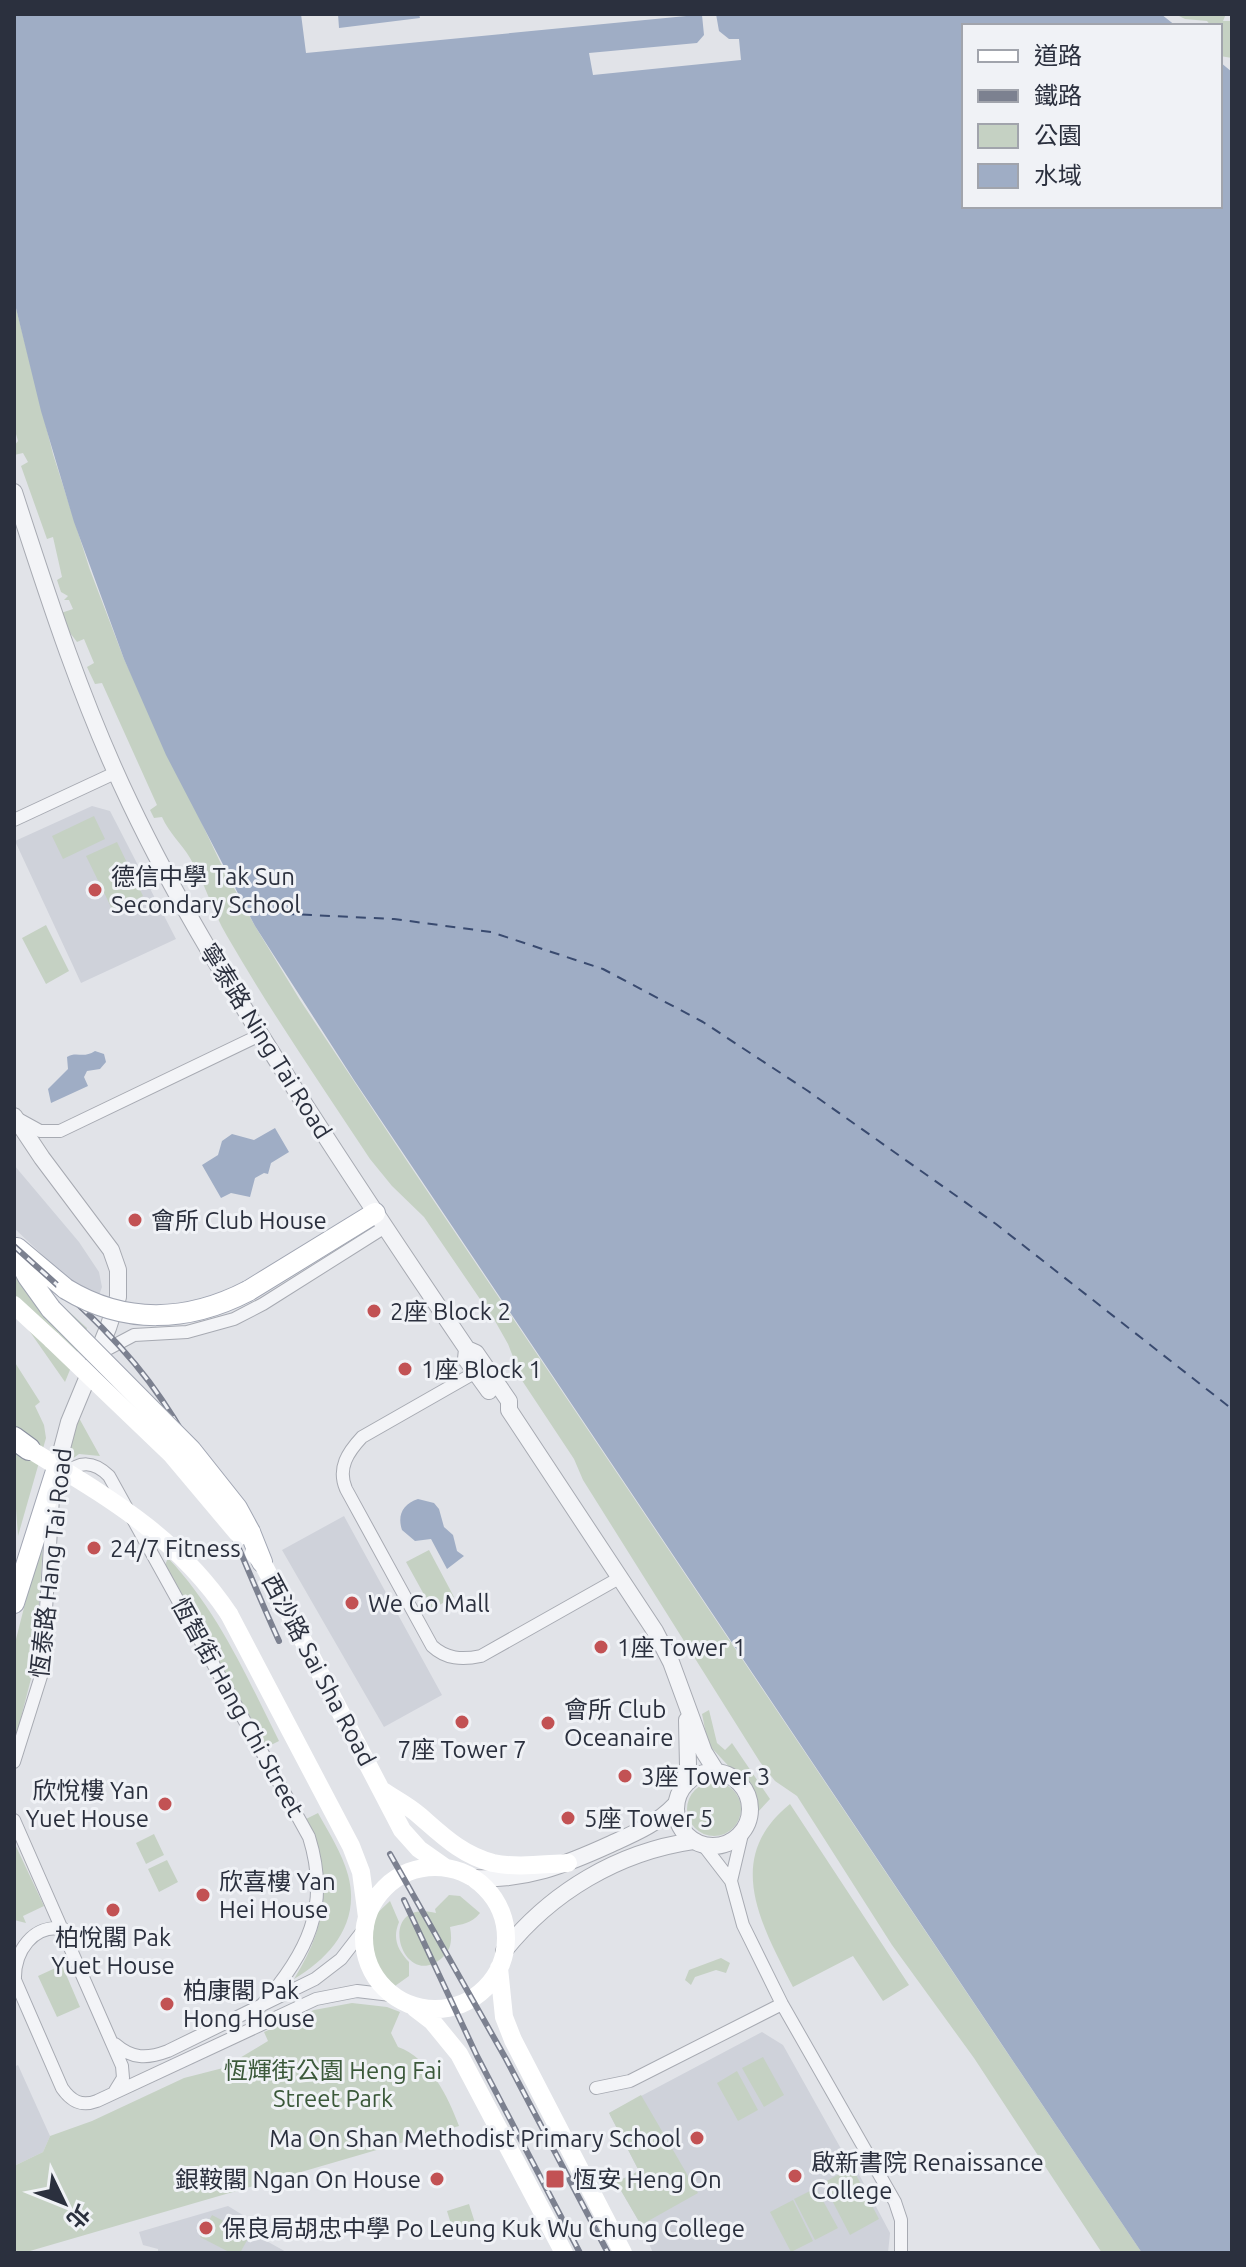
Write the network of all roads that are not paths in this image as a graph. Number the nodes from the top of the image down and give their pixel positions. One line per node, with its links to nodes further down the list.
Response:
1 (14, 492): 2 (street, 寧泰路 Ning Tai Road)
2 (115, 773): 3 (street); 4 (street, 寧泰路 Ning Tai Road)
3 (14, 820)
4 (260, 1035): 5 (street); 6 (street, 寧泰路 Ning Tai Road)
5 (14, 1116): 9 (street, 恆泰路 Hang Tai Road)
6 (380, 1220): 7 (main road, bridge); 9 (street); 10 (street, 寧泰路 Ning Tai Road)
7 (14, 1249): 13 (main road, bridge)
8 (14, 1305): 13 (main road, bridge)
9 (100, 1353): 12 (street, 恆泰路 Hang Tai Road)
10 (480, 1369): 15 (street, 寧泰路 Ning Tai Road); 15 (street)
11 (19, 1444): 30 (main road, bridge)
12 (55, 1480): 16 (main road); 18 (street, 恆泰路 Hang Tai Road); 35 (street, 恆智街 Hang Chi Street)
13 (245, 1534): 14 (main road)
14 (262, 1562): 21 (main road, 西沙路 Sai Sha Road)
15 (621, 1577): 17 (street, 寧泰路 Ning Tai Road)
16 (14, 1603)
17 (686, 1708): 19 (street, 寧泰路 Ning Tai Road); 20 (street, 寧泰路 Ning Tai Road)
18 (14, 1762)
19 (716, 1771): 20 (street); 24 (street)
20 (683, 1786): 22 (street)
21 (381, 1790): 26 (main road); 27 (main road, 西沙路 Sai Sha Road)
22 (675, 1805): 25 (street); 26 (street)
23 (14, 1820): 31 (street)
24 (743, 1830): 25 (street); 29 (street)
25 (699, 1843): 29 (street); 32 (street)
26 (568, 1863): 28 (street)
27 (446, 1868): 28 (main road); 30 (main road)
28 (473, 1878): 32 (main road)
29 (731, 1881): 34 (street)
30 (366, 1922): 33 (main road); 35 (street)
31 (64, 1929): 37 (street); 39 (street)
32 (502, 1960): 36 (main road); 41 (main road)
33 (391, 1995): 36 (main road); 39 (street)
34 (782, 2004): 38 (street); 42 (street)
35 (261, 2006): 37 (street)
36 (414, 2007): 40 (main road)
37 (110, 2038): 39 (street)
38 (596, 2088)
39 (110, 2096)
40 (564, 2253)
41 (623, 2253)
42 (901, 2253)

